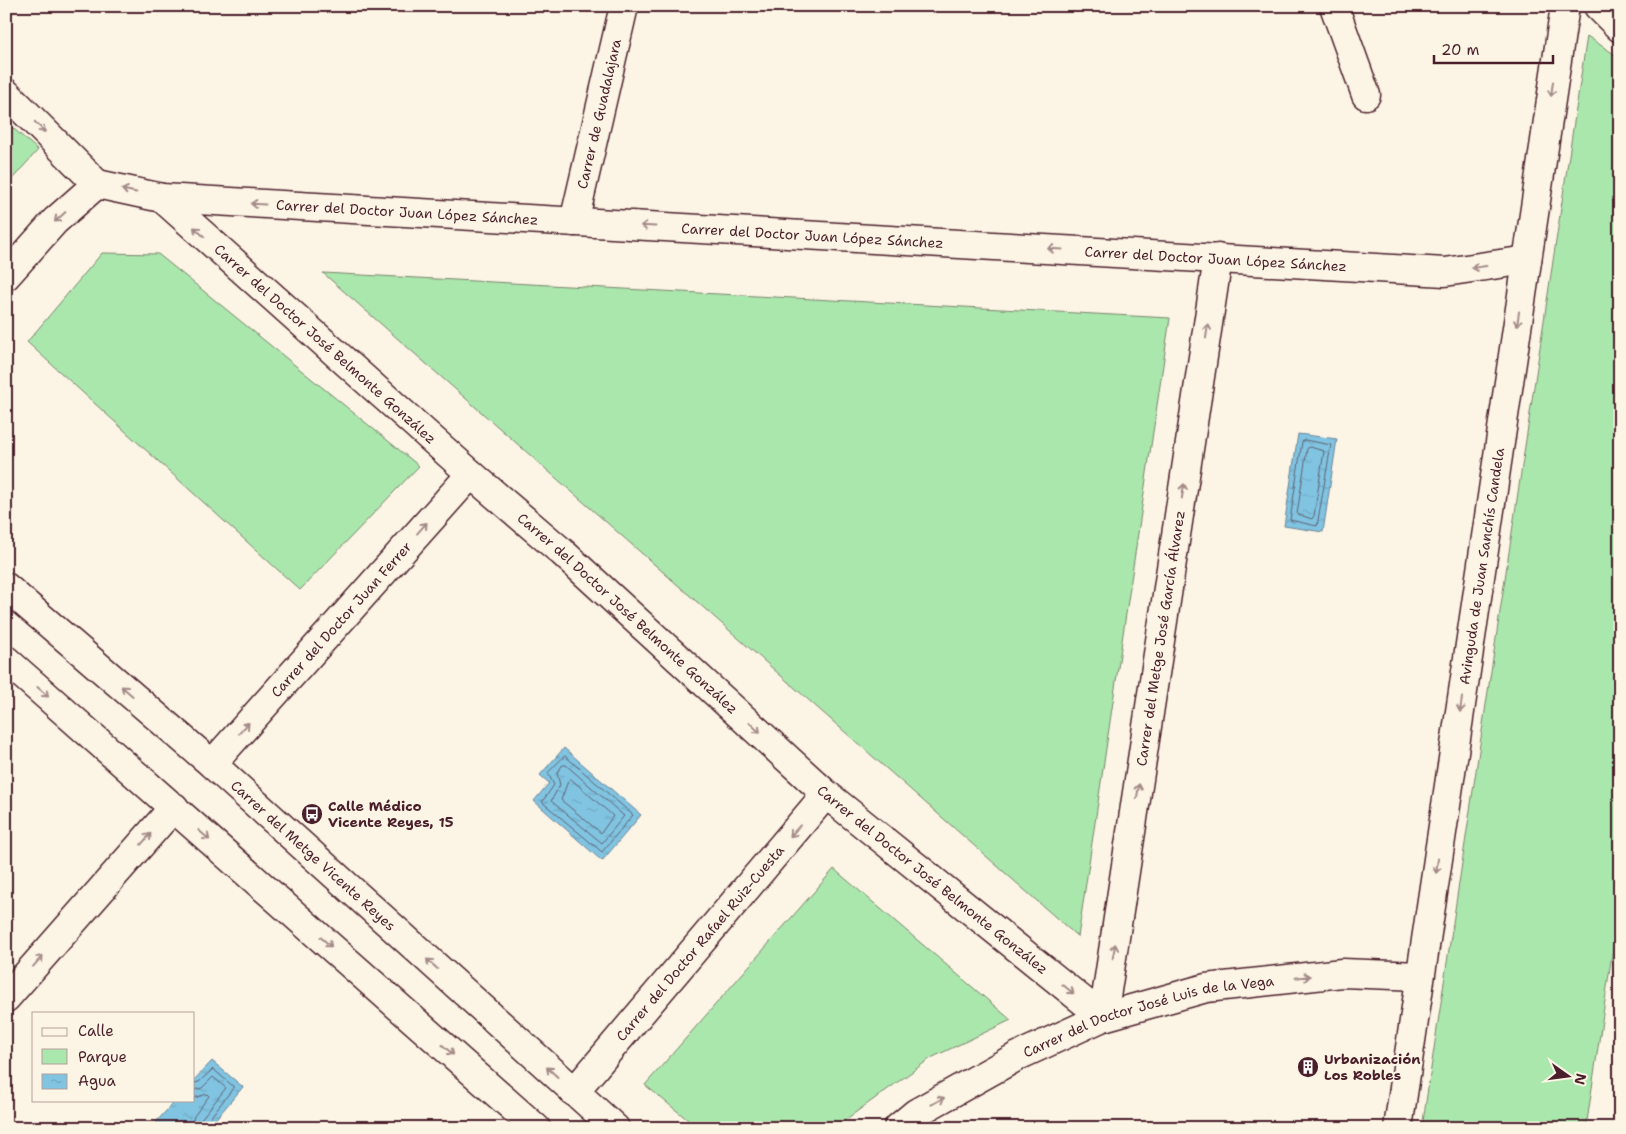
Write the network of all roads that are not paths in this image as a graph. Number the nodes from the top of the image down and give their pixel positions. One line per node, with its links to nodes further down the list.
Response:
1 (624, 6): 10 (street, Carrer de Guadalajara)
2 (1334, 6): 7 (street)
3 (1565, 6): 12 (street, Avinguda de Juan Sanchís Candela, one-way to 12)
4 (1598, 6): 5 (street)
5 (1620, 28)
6 (6, 93): 8 (street, one-way to 8)
7 (1366, 95)
8 (97, 184): 9 (street, Carrer del Doctor Juan López Sánchez, one-way to 8); 13 (street, one-way to 13)
9 (162, 198): 10 (street, Carrer del Doctor Juan López Sánchez, one-way to 9); 14 (street, Carrer del Doctor José Belmonte González, one-way to 9)
10 (574, 222): 11 (street, Carrer del Doctor Juan López Sánchez, one-way to 10)
11 (1218, 258): 12 (street, Carrer del Doctor Juan López Sánchez, one-way to 11); 22 (street, Carrer del Metge José García Álvarez, one-way to 11)
12 (1527, 260): 20 (street, Avinguda de Juan Sanchís Candela, one-way to 20)
13 (6, 276)
14 (471, 474): 17 (street, Carrer del Doctor Juan Ferrer, one-way to 14); 18 (street, Carrer del Doctor José Belmonte González, one-way to 18)
15 (6, 588): 17 (street, Carrer del Metge Vicente Reyes, one-way to 15)
16 (6, 660): 19 (street, one-way to 19)
17 (212, 764): 23 (street, Carrer del Metge Vicente Reyes, one-way to 17)
18 (826, 794): 22 (street, Carrer del Doctor José Belmonte González, one-way to 22); 23 (street, Carrer del Doctor Rafael Ruiz-Cuesta, one-way to 23)
19 (174, 807): 21 (street, one-way to 19); 24 (street, one-way to 24)
20 (1420, 976): 22 (street, Carrer del Doctor José Luis de la Vega, one-way to 20); 27 (street, Avinguda de Juan Sanchís Candela)
21 (6, 998)
22 (1103, 1016): 26 (street, Carrer del Doctor José Luis de la Vega, one-way to 22)
23 (574, 1092): 25 (street, Carrer del Metge Vicente Reyes)
24 (534, 1127)
25 (615, 1128)
26 (898, 1128)
27 (1398, 1128)

